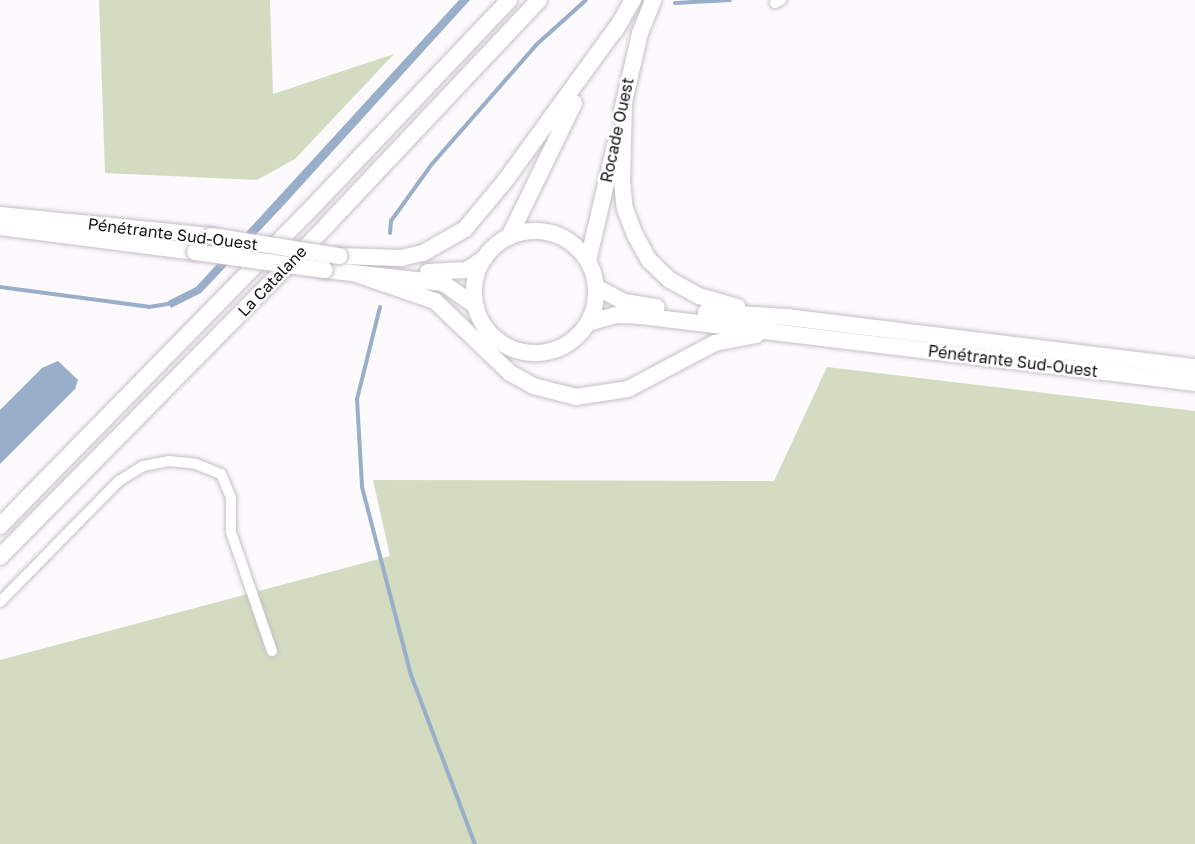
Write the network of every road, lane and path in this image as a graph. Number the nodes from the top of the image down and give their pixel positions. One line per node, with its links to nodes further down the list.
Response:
1 (509, 0): 21 (highway, La Catalane)
2 (539, 0): 22 (highway, La Catalane)
3 (633, 0): 5 (highway)
4 (653, 0): 6 (highway, Rocade Ouest)
5 (619, 24): 9 (highway); 10 (highway)
6 (624, 101): 12 (highway, Rocade Ouest); 16 (highway)
7 (0, 215): 10 (highway, Pénétrante Sud-Ouest, bridge)
8 (0, 227): 13 (highway, Pénétrante Sud-Ouest, bridge)
9 (509, 237): 11 (highway); 12 (highway)
10 (339, 256): 11 (highway, Pénétrante Sud-Ouest)
11 (485, 258): 15 (highway)
12 (588, 261): 14 (highway)
13 (359, 274): 15 (highway, Pénétrante Sud-Ouest); 18 (highway, Pénétrante Sud-Ouest)
14 (596, 286): 16 (highway); 17 (highway)
15 (476, 306): 17 (highway)
16 (786, 317): 19 (highway)
17 (588, 323): 18 (highway, Pénétrante Sud-Ouest)
18 (832, 338): 20 (highway, Pénétrante Sud-Ouest)
19 (1195, 367)
20 (1195, 383)
21 (0, 526)
22 (0, 557)
23 (0, 602): 24 (street)
24 (272, 651)

